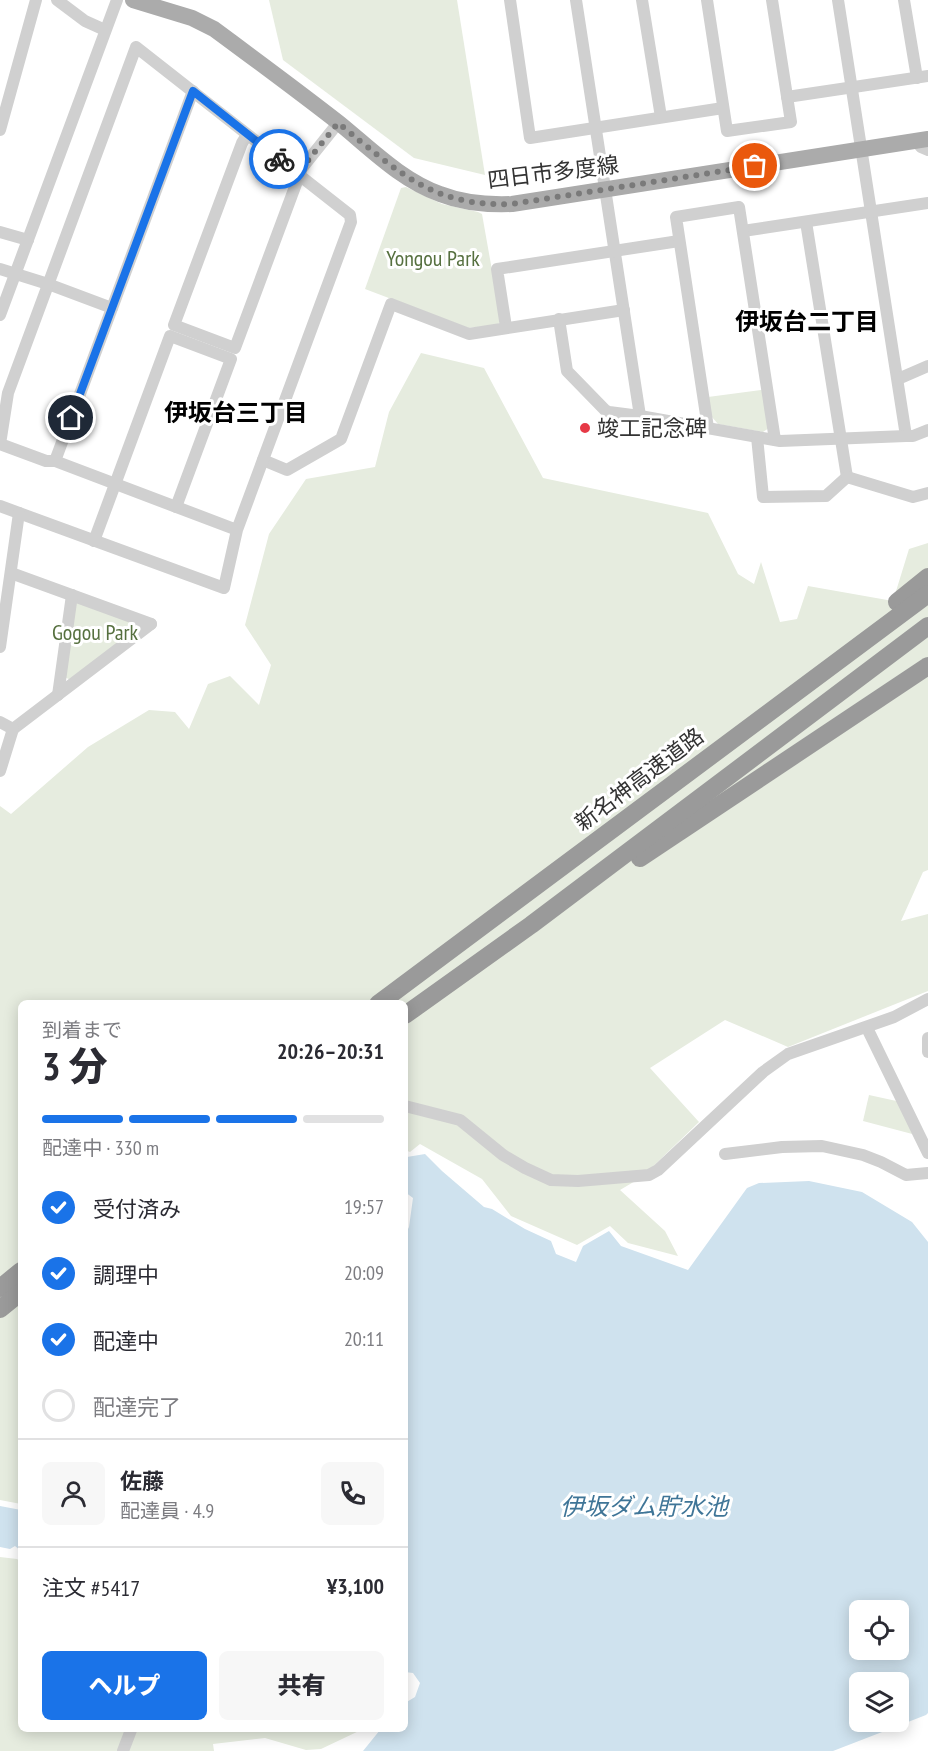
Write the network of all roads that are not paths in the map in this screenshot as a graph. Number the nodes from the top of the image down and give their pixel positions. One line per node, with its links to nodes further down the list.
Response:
1 (36, 0): 21 (street)
2 (57, 0): 12 (street)
3 (117, 0): 12 (street)
4 (133, 0): 19 (main road, 四日市多度線)
5 (510, 0): 20 (street)
6 (576, 0): 20 (street)
7 (642, 0): 18 (street)
8 (707, 0): 17 (street)
9 (772, 0): 16 (street)
10 (838, 0): 14 (street)
11 (904, 0): 13 (street)
12 (105, 30): 32 (street)
13 (922, 77): 14 (street)
14 (851, 88): 16 (street); 24 (street)
15 (193, 91): 22 (street); 37 (street); 38 (street)
16 (787, 97): 17 (street)
17 (723, 108): 18 (street)
18 (660, 117): 20 (street)
19 (338, 123): 25 (street); 26 (main road, 四日市多度線)
20 (596, 128): 26 (street)
21 (0, 130)
22 (247, 135): 25 (street); 25 (street)
23 (924, 143): 24 (main road, 四日市多度線)
24 (861, 149): 26 (main road, 四日市多度線); 28 (street)
25 (299, 175): 52 (street)
26 (606, 189): 34 (street)
27 (928, 203): 28 (street)
28 (871, 212): 29 (street); 44 (street)
29 (806, 222): 30 (street); 50 (street)
30 (743, 231): 33 (street); 51 (street)
31 (0, 232): 32 (street)
32 (28, 240): 36 (street)
33 (679, 241): 34 (street); 46 (street)
34 (616, 251): 39 (street); 42 (street)
35 (0, 269): 36 (street)
36 (16, 273): 37 (street); 40 (street)
37 (48, 284): 38 (street); 53 (street)
38 (112, 308): 53 (street)
39 (624, 310): 41 (street); 45 (street)
40 (0, 315)
41 (559, 319): 42 (street); 45 (street)
42 (506, 327): 52 (street)
43 (928, 366): 44 (street)
44 (897, 378): 48 (street)
45 (640, 416): 46 (street)
46 (708, 428): 49 (street)
47 (928, 430): 48 (street)
48 (906, 436): 50 (street)
49 (757, 437): 51 (street); 54 (street)
50 (840, 438): 51 (street); 54 (street)
51 (775, 440)
52 (263, 460): 60 (street)
53 (55, 461): 55 (street)
54 (847, 477): 56 (street)
55 (116, 484): 58 (street); 58 (street); 61 (street)
56 (928, 493)
57 (0, 506): 59 (street)
58 (176, 507): 60 (street)
59 (19, 513): 61 (street); 62 (street)
60 (237, 530): 61 (street)
61 (94, 541)
62 (11, 573): 65 (street); 67 (street)
63 (928, 577): 69 (highway)
64 (928, 594): 69 (highway, 新名神高速道路)
65 (72, 595): 71 (street); 71 (street)
66 (928, 626): 76 (highway)
67 (0, 647)
68 (928, 666): 72 (highway)
69 (828, 667): 78 (highway, 新名神高速道路)
70 (928, 673): 72 (highway)
71 (58, 695): 74 (street)
72 (852, 717): 76 (highway)
73 (0, 722): 74 (street)
74 (13, 729): 75 (street)
75 (0, 771)
76 (531, 926): 79 (highway)
77 (928, 999): 80 (street)
78 (383, 1000)
79 (408, 1013)
80 (867, 1028): 83 (street); 84 (street)
81 (928, 1038): 82 (street)
82 (928, 1052)
83 (408, 1107)
84 (928, 1153)
85 (725, 1154): 86 (street)
86 (928, 1173)
87 (18, 1273): 88 (highway)
88 (0, 1288)
89 (18, 1294): 90 (highway)
90 (0, 1308)
91 (130, 1732): 92 (street)
92 (123, 1751)

